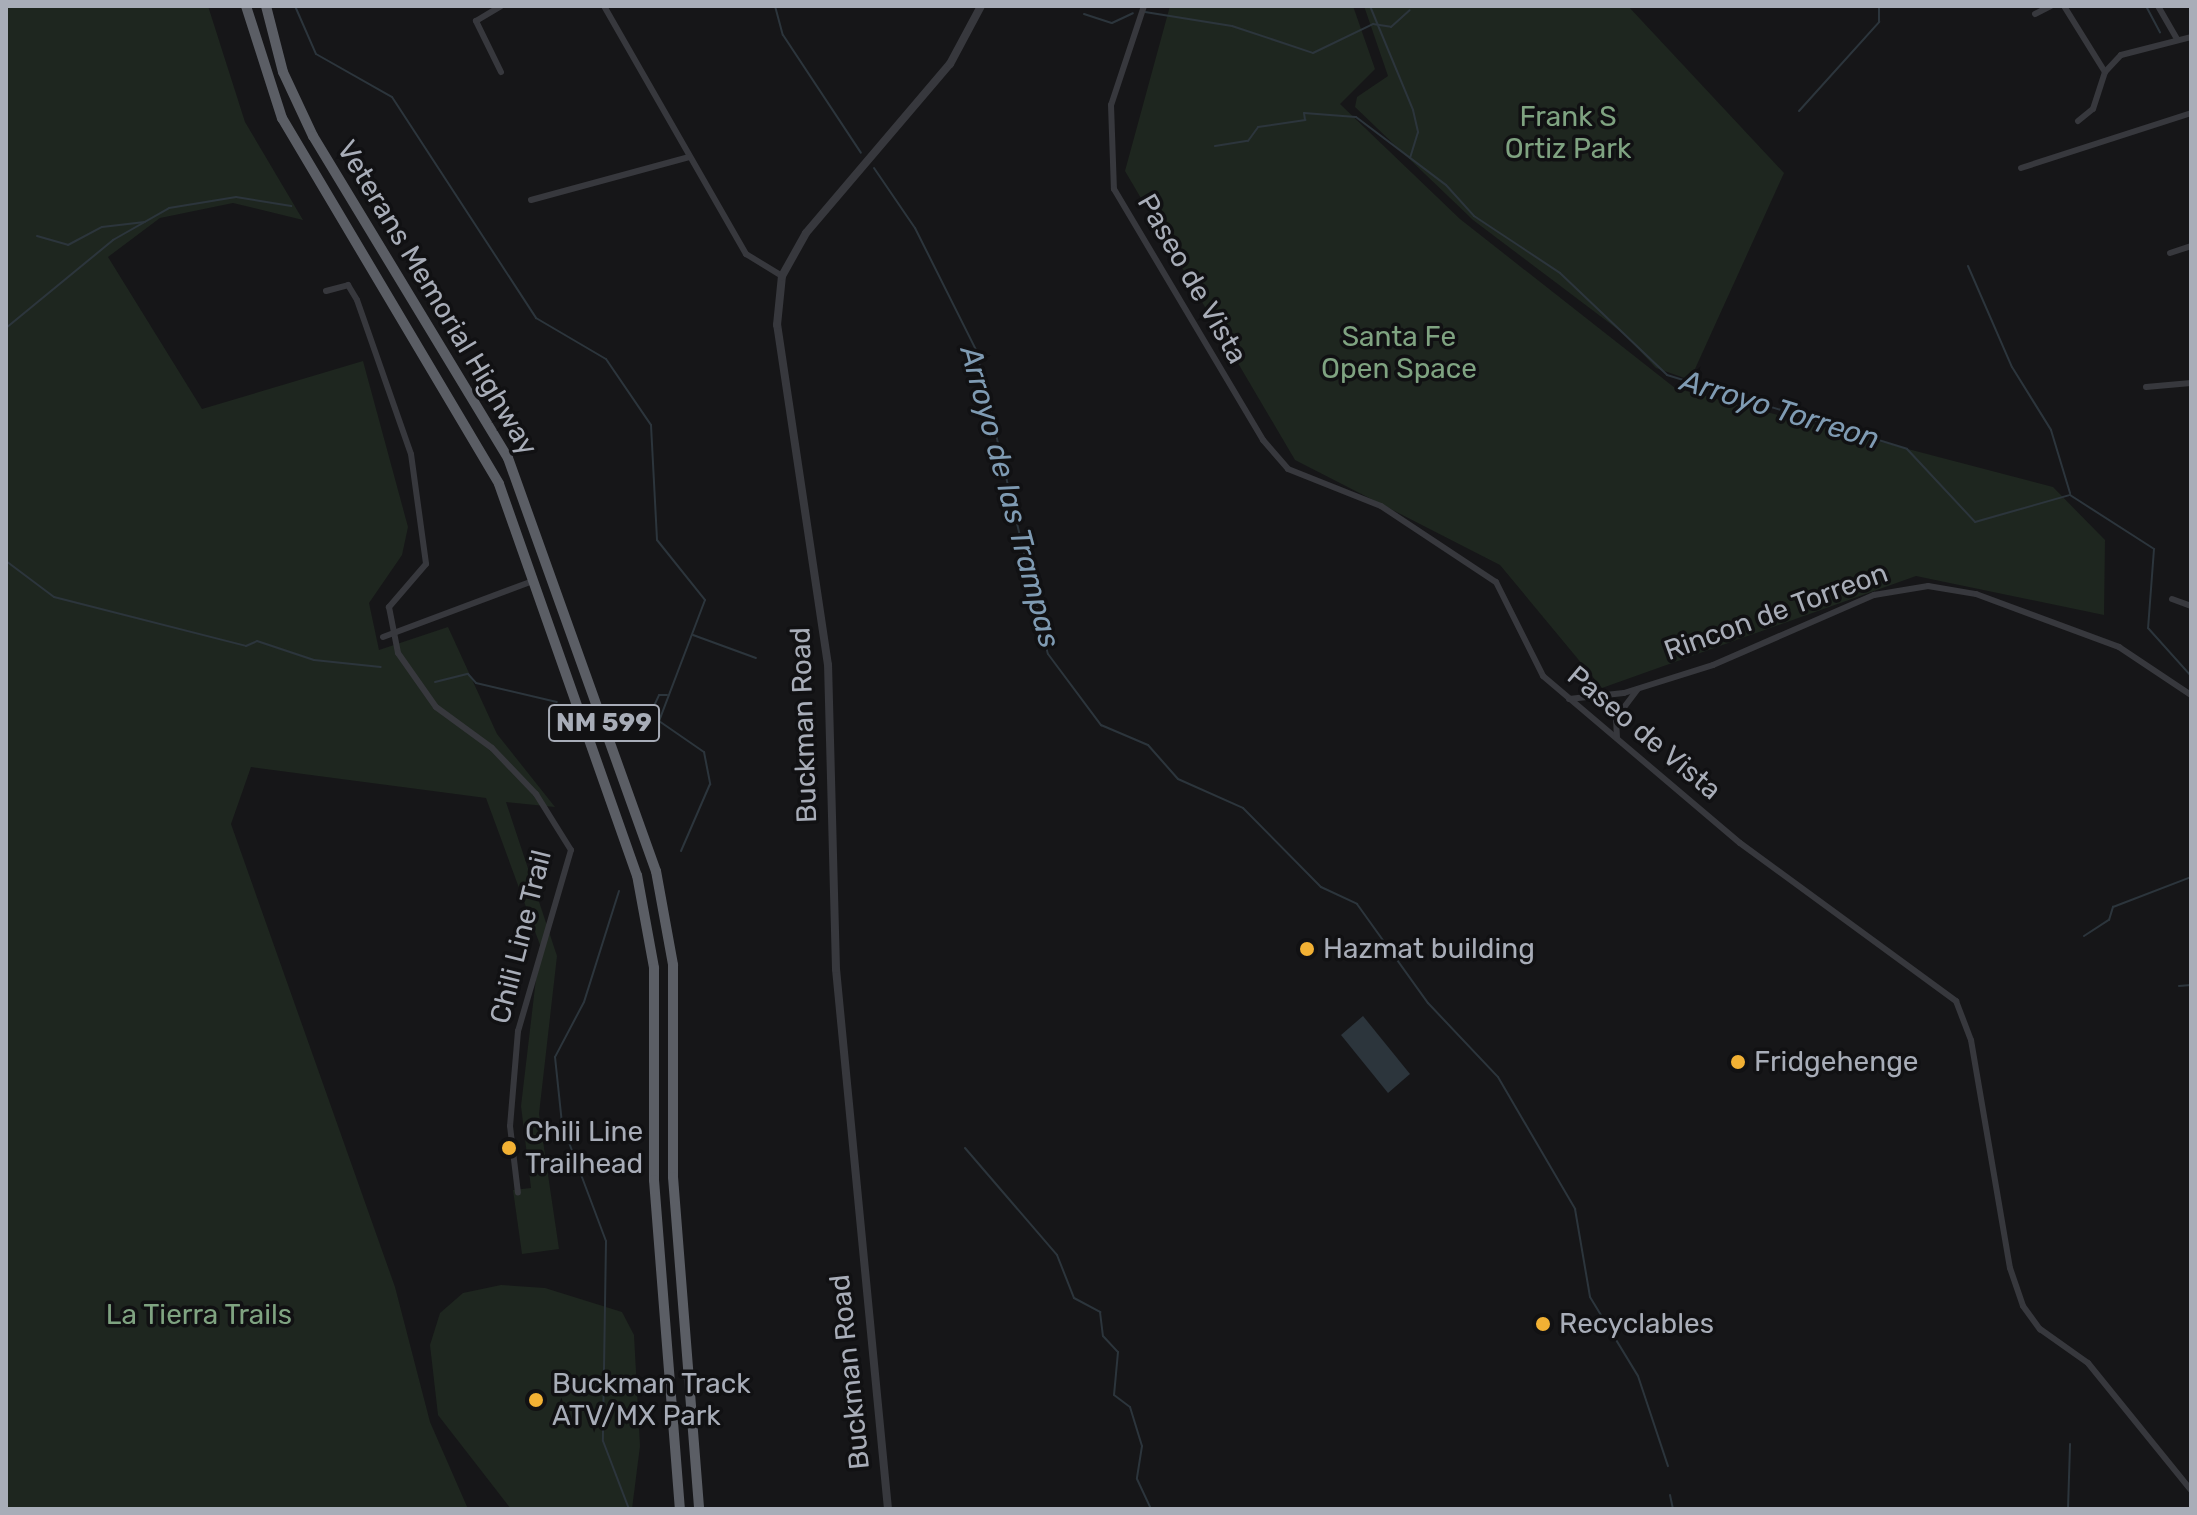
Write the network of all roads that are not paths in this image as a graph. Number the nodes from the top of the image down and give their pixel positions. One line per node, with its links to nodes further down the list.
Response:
1 (246, 6): 26 (highway, Veterans Memorial Highway / NM 599)
2 (266, 6): 38 (highway, Veterans Memorial Highway / NM 599)
3 (501, 6): 13 (street)
4 (604, 6): 17 (street)
5 (981, 6): 22 (street, Buckman Road)
6 (1144, 6): 33 (street, Paseo de Vista)
7 (2051, 6): 10 (street)
8 (2064, 6): 14 (street)
9 (2158, 6): 12 (street)
10 (2035, 14)
11 (2191, 37): 12 (street)
12 (2177, 39): 14 (street)
13 (501, 72)
14 (2105, 72): 16 (street)
15 (2191, 113): 18 (street)
16 (2078, 121)
17 (689, 157): 19 (street); 22 (street)
18 (2021, 168)
19 (531, 200)
20 (2191, 246): 21 (street)
21 (2170, 253)
22 (782, 276): 39 (street, Buckman Road)
23 (326, 291): 29 (street)
24 (2191, 383): 25 (street)
25 (2146, 387)
26 (534, 581): 29 (street); 37 (highway, Veterans Memorial Highway / NM 599)
27 (2172, 599): 28 (street)
28 (2191, 606)
29 (391, 633): 30 (street); 35 (street, Chili Line Trail)
30 (383, 637)
31 (1640, 686): 32 (street, Rincon de Torreon); 33 (street, Rincon de Torreon); 34 (street, Rincon de Torreon)
32 (2191, 695)
33 (1569, 699): 34 (street, Paseo de Vista)
34 (1617, 739): 36 (street, Paseo de Vista)
35 (518, 1193)
36 (2191, 1490)
37 (680, 1509)
38 (699, 1509)
39 (888, 1509)

